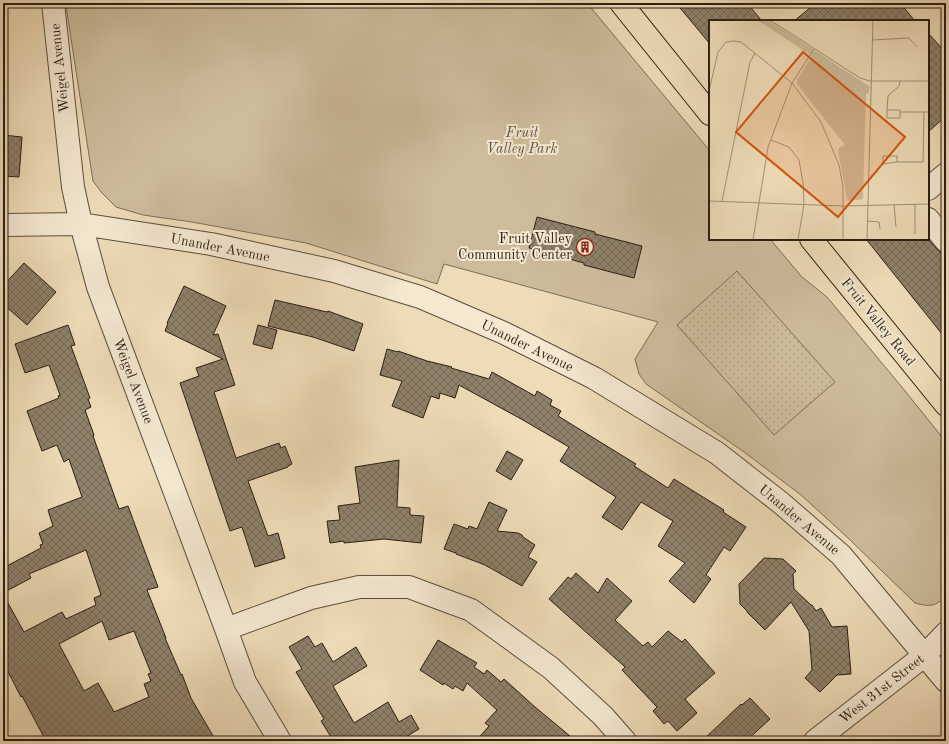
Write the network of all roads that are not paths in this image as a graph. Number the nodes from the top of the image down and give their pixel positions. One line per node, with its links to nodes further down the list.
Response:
1 (53, 3): 7 (street, Weigel Avenue)
2 (621, 3): 3 (main road)
3 (709, 113)
4 (946, 174): 5 (street)
5 (929, 188)
6 (929, 220): 10 (street)
7 (81, 224): 8 (street, Unander Avenue); 12 (street, Weigel Avenue); 14 (street, Unander Avenue)
8 (3, 225)
9 (812, 240): 11 (main road, Fruit Valley Road)
10 (946, 241)
11 (946, 405)
12 (226, 629): 16 (street, Weigel Avenue); 17 (street)
13 (946, 633): 14 (street, West 31st Street)
14 (925, 655): 15 (street, Unander Avenue); 18 (street, West 31st Street)
15 (946, 681)
16 (280, 741)
17 (625, 741)
18 (815, 741)

